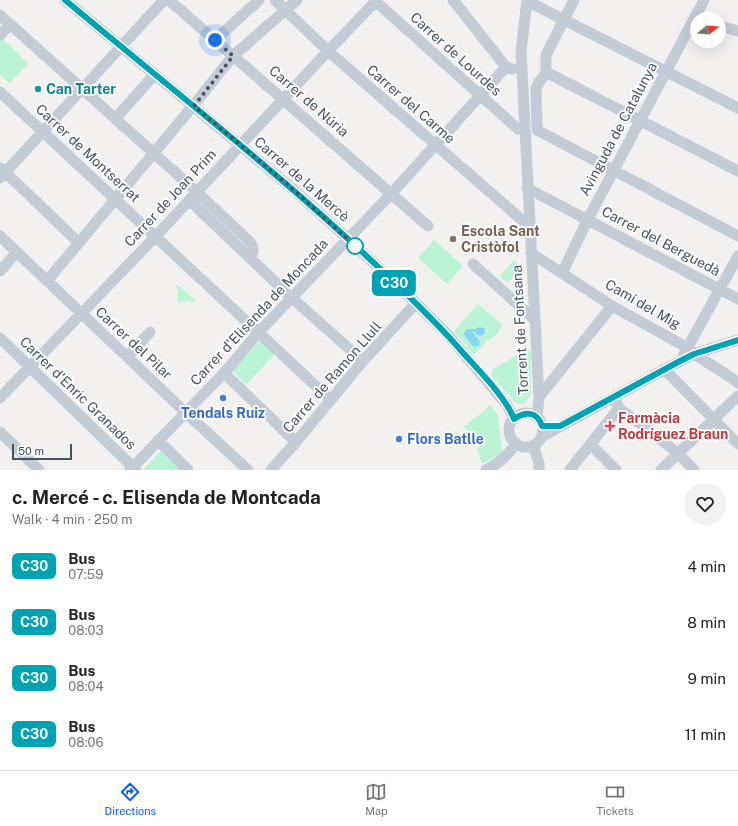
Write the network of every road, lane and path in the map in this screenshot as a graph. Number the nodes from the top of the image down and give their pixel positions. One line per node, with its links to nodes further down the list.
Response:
1 (65, 0): 22 (street, Carrer de la Mercè)
2 (164, 0): 22 (street)
3 (169, 0): 21 (street, Carrer de Núria)
4 (260, 0): 21 (street)
5 (275, 0): 12 (street, Carrer del Carme)
6 (297, 0): 12 (street)
7 (453, 0): 25 (street)
8 (527, 0): 15 (street); 28 (street, Torrent de Fontsana)
9 (574, 0): 15 (street)
10 (704, 0): 13 (street, Avinguda de Catalunya)
11 (376, 1): 23 (street, Carrer de Joan Prim); 32 (street, Carrer de Lourdes)
12 (286, 10): 23 (street, Carrer del Carme); 24 (street)
13 (699, 12)
14 (0, 15): 16 (street)
15 (565, 19): 26 (street); 27 (street)
16 (10, 24): 20 (street); 30 (street)
17 (726, 28): 19 (street)
18 (690, 29): 26 (street, Avinguda de Catalunya)
19 (738, 31)
20 (0, 35)
21 (215, 40): 24 (street, Carrer de Núria)
22 (121, 46): 29 (street, Carrer de la Mercè); 30 (street)
23 (328, 51): 33 (street, Carrer de Joan Prim); 40 (street, Carrer del Carme)
24 (233, 56): 33 (street, Carrer de Núria); 34 (street)
25 (506, 67): 28 (street); 32 (street, Carrer d'Elisenda de Moncada)
26 (665, 71): 35 (street); 37 (street, Avinguda de Catalunya)
27 (546, 72): 37 (street); 43 (street)
28 (521, 73): 46 (street, Torrent de Fontsana)
29 (155, 74): 34 (street, Carrer de la Mercè); 36 (street)
30 (81, 88): 36 (street); 39 (street)
31 (0, 92): 39 (street, Carrer de Montserrat)
32 (480, 96): 38 (street, Carrer de Lourdes); 40 (street, Carrer d'Elisenda de Moncada)
33 (284, 99): 41 (street, Carrer de Joan Prim); 48 (street, Carrer de Núria)
34 (194, 106): 41 (street, Carrer de la Mercè); 42 (street)
35 (738, 108)
36 (115, 119): 42 (street)
37 (640, 120): 43 (street, Avinguda de Catalunya); 44 (street)
38 (518, 129)
39 (43, 131): 45 (street); 49 (street, Carrer de Montserrat)
40 (435, 145): 48 (street, Carrer d'Elisenda de Moncada); 53 (street, Carrer del Carme)
41 (240, 146): 47 (street, Carrer de Joan Prim); 57 (street, Carrer de la Mercè)
42 (153, 153): 47 (street); 49 (street)
43 (614, 170): 51 (street, Avinguda de Catalunya); 56 (street)
44 (738, 171)
45 (2, 172): 58 (street)
46 (527, 188): 51 (street, Carrer del Berguedà); 53 (street, Torrent de Fontsana)
47 (196, 192): 50 (street, Carrer de Joan Prim); 62 (street)
48 (391, 194): 52 (street, Carrer de Núria); 57 (street, Carrer d'Elisenda de Moncada)
49 (114, 199): 55 (street, Carrer de Montserrat); 58 (street)
50 (188, 200): 55 (street, Carrer de Joan Prim); 62 (street)
51 (588, 219): 65 (street, Avinguda de Catalunya); 67 (street, Carrer del Berguedà)
52 (428, 226)
53 (530, 227): 60 (street, Torrent de Fontsana)
54 (0, 236): 59 (street, Carrer del Pilar)
55 (156, 236): 72 (street, Carrer de Joan Prim); 75 (street, Carrer de Montserrat)
56 (738, 236)
57 (348, 239): 68 (street, Carrer d'Elisenda de Moncada); 70 (street, Carrer de la Mercè)
58 (78, 242): 66 (street)
59 (17, 252): 64 (street); 66 (street, Carrer del Pilar)
60 (531, 253): 65 (street, Camí del Mig); 73 (street, Torrent de Fontsana)
61 (738, 256): 67 (street)
62 (250, 258): 68 (street)
63 (473, 264): 73 (street)
64 (0, 271)
65 (562, 273): 71 (street, Camí del Mig)
66 (47, 281): 72 (street, Carrer del Pilar)
67 (721, 289): 69 (street, Carrer del Berguedà); 78 (street)
68 (292, 298): 75 (street, Carrer d'Elisenda de Moncada); 80 (street)
69 (738, 299)
70 (416, 303): 80 (street, Carrer de Ramon Llull); 92 (street, Carrer de la Mercè)
71 (612, 306): 78 (street, Camí del Mig); 86 (street)
72 (81, 314): 79 (street, Carrer del Pilar); 81 (street, Carrer de Joan Prim)
73 (535, 320): 86 (street, Torrent de Fontsana)
74 (150, 332): 79 (street)
75 (258, 334): 83 (street, Carrer d'Elisenda de Moncada); 89 (street, Carrer de Montserrat)
76 (0, 338): 81 (street, Carrer d'Enric Granados)
77 (738, 340): 78 (street)
78 (691, 351): 82 (street); 84 (street, Camí del Mig)
79 (127, 356): 91 (street, Carrer del Pilar)
80 (363, 361): 89 (street, Carrer de Ramon Llull)
81 (30, 367): 88 (street, Carrer de Joan Prim); 103 (street, Carrer d'Enric Granados)
82 (664, 369): 87 (street); 93 (street)
83 (224, 373): 91 (street, Carrer d'Elisenda de Moncada); 97 (street)
84 (738, 383)
85 (738, 396): 93 (street)
86 (539, 397): 94 (street, Torrent de Fontsana)
87 (614, 397): 90 (street); 94 (street)
88 (0, 398)
89 (331, 400): 97 (street, Carrer de Ramon Llull)
90 (619, 408): 99 (street); 102 (street)
91 (185, 412): 96 (street, Carrer d'Elisenda de Moncada); 106 (street, Carrer del Pilar)
92 (514, 419): 94 (street); 98 (street)
93 (714, 420): 100 (street); 102 (street)
94 (540, 427): 101 (street)
95 (0, 432): 104 (street)
96 (158, 440): 103 (street, Carrer d'Elisenda de Moncada); 105 (street)
97 (296, 442): 107 (street, Carrer de Ramon Llull)
98 (516, 444): 101 (street); 108 (street)
99 (590, 444): 110 (street); 111 (street)
100 (738, 444)
101 (533, 445): 109 (street)
102 (678, 453): 112 (street); 113 (street)
103 (133, 469)
104 (39, 470)
105 (188, 470)
106 (248, 470)
107 (271, 470)
108 (486, 470)
109 (539, 470)
110 (570, 470)
111 (616, 470)
112 (661, 470)
113 (694, 470)

